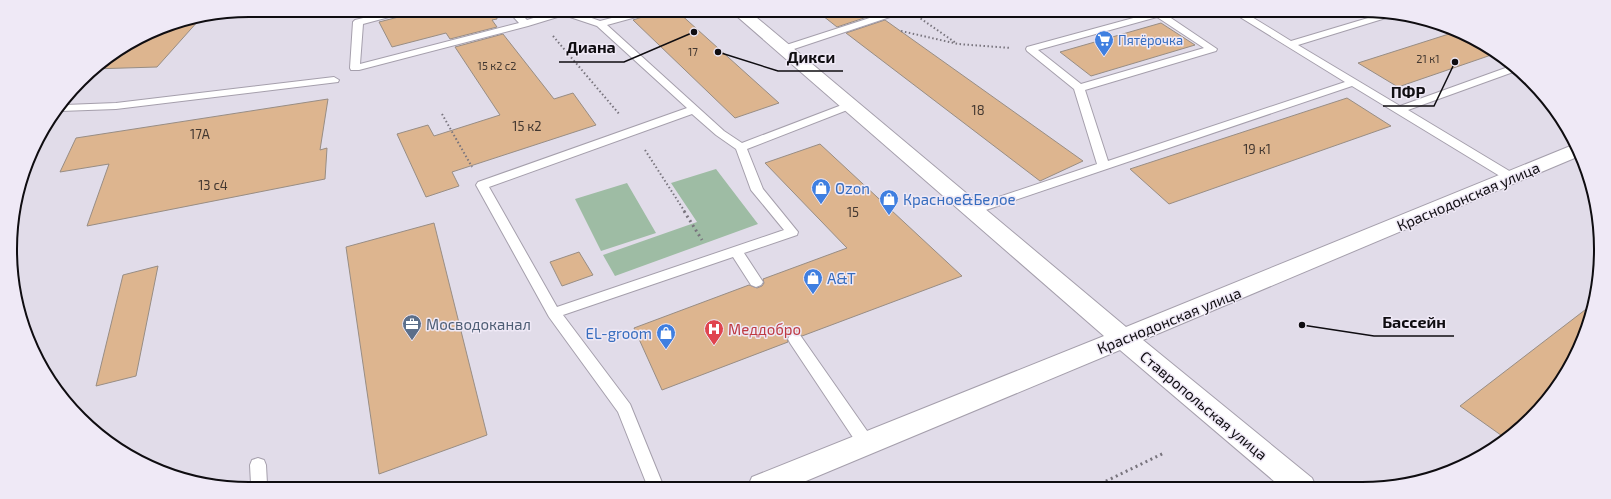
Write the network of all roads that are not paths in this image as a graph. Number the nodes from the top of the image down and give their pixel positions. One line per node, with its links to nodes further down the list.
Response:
1 (378, 17): 12 (lane)
2 (519, 17): 12 (lane)
3 (547, 17): 12 (lane)
4 (578, 17): 13 (lane)
5 (626, 17): 13 (lane)
6 (746, 17): 15 (main road, Ставропольская улица)
7 (881, 17): 15 (lane)
8 (1147, 17): 19 (lane)
9 (1163, 17): 19 (lane)
10 (1245, 17): 14 (lane)
11 (1379, 17): 14 (lane)
12 (525, 24)
13 (600, 24): 22 (lane)
14 (1290, 44): 18 (lane)
15 (784, 49): 20 (main road, Ставропольская улица)
16 (1509, 70): 23 (lane)
17 (334, 80): 21 (lane)
18 (1354, 82): 23 (lane); 26 (lane)
19 (1079, 88): 26 (lane)
20 (851, 105): 24 (lane); 28 (main road, Ставропольская улица)
21 (65, 108)
22 (695, 109): 24 (lane); 31 (lane)
23 (1399, 110): 27 (lane)
24 (741, 147): 29 (lane)
25 (1573, 153): 27 (main road, Краснодонская улица)
26 (1103, 165): 28 (lane)
27 (1512, 178): 32 (main road, Краснодонская улица)
28 (973, 210): 32 (main road, Ставропольская улица)
29 (736, 252): 30 (lane); 31 (lane)
30 (756, 282)
31 (554, 313): 37 (lane)
32 (1123, 338): 34 (main road, Краснодонская улица); 39 (main road, Ставропольская улица)
33 (795, 339): 34 (lane)
34 (866, 443): 38 (main road, Краснодонская улица)
35 (258, 465): 36 (lane)
36 (259, 482)
37 (654, 482)
38 (772, 482)
39 (1296, 482)

